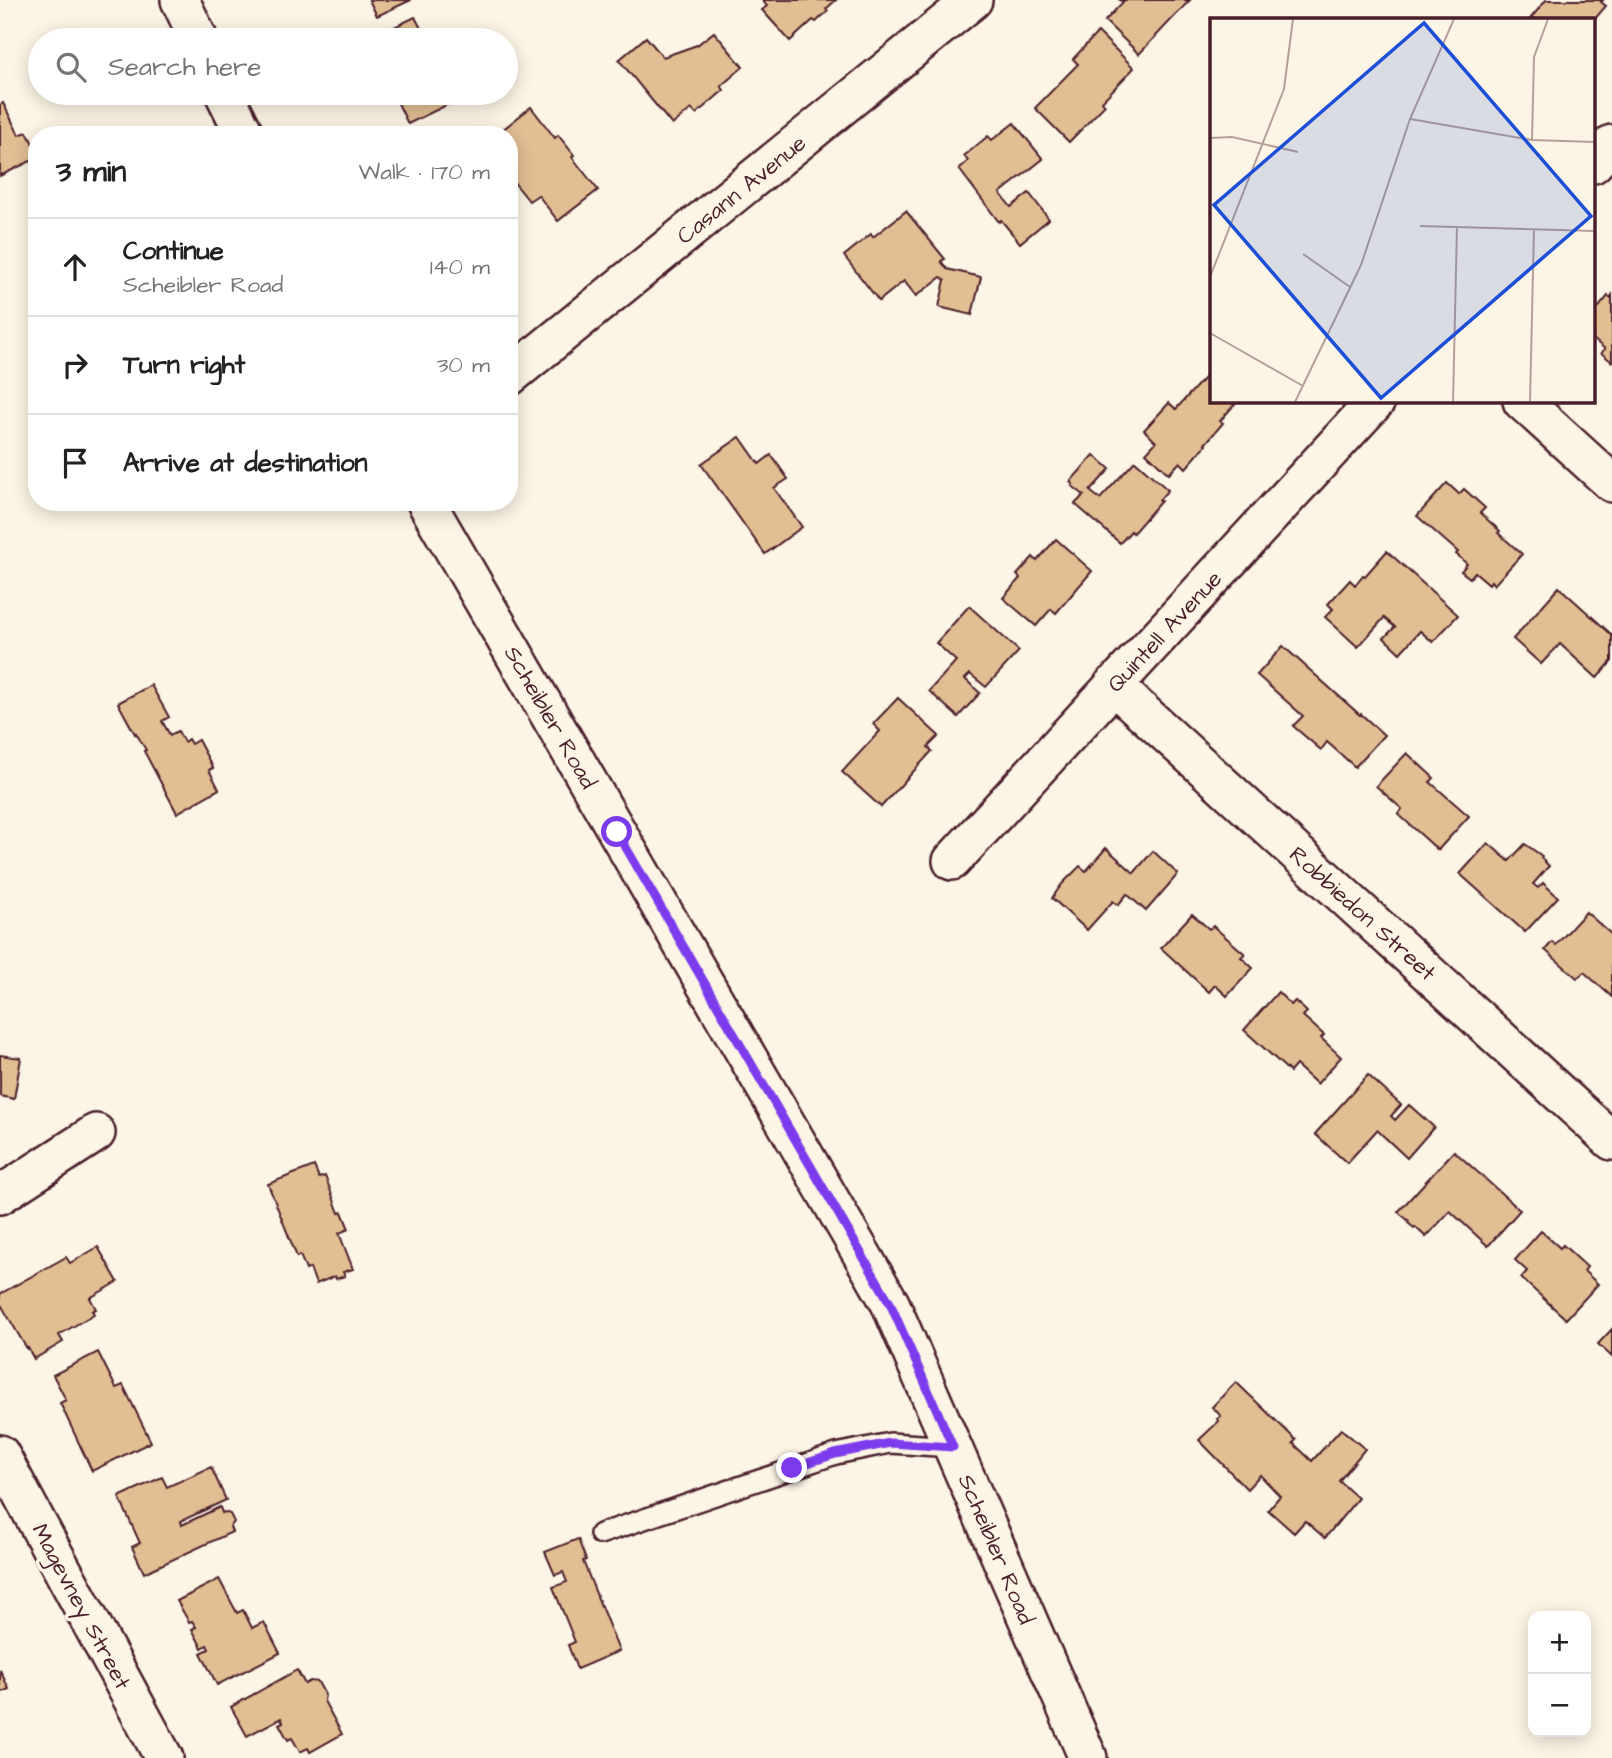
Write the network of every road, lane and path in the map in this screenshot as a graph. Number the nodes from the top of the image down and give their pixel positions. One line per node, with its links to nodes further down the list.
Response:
1 (180, 0): 3 (street)
2 (973, 0): 8 (street, Casann Avenue)
3 (193, 28)
4 (230, 105): 5 (street)
5 (240, 126)
6 (1612, 144): 7 (street)
7 (1594, 163)
8 (518, 370)
9 (1375, 402): 13 (street, Quintell Avenue)
10 (1523, 402): 11 (street)
11 (1612, 483)
12 (431, 511): 18 (street, Scheibler Road)
13 (1113, 685): 14 (street, Quintell Avenue); 16 (street, Robbiedon Street)
14 (953, 860)
15 (96, 1133): 17 (street)
16 (1612, 1141)
17 (0, 1195)
18 (953, 1447): 20 (lane); 22 (street, Scheibler Road)
19 (0, 1454): 21 (street, Magevney Street)
20 (600, 1534)
21 (164, 1758)
22 (1087, 1758)

